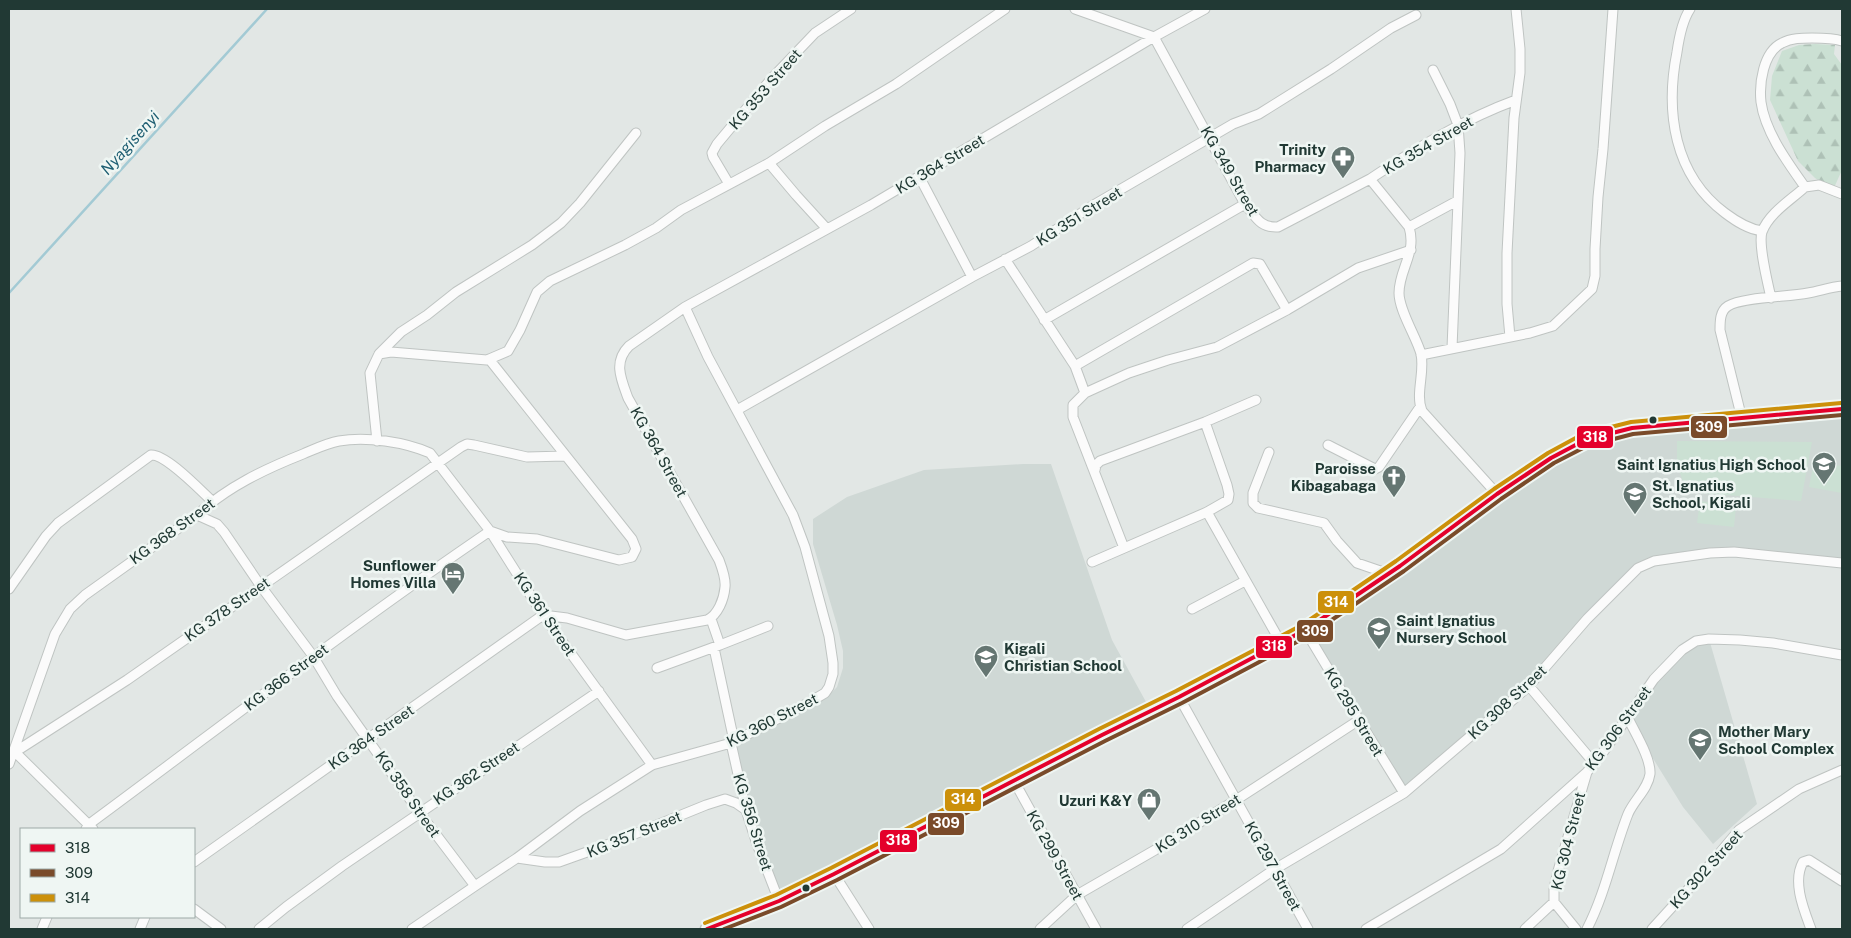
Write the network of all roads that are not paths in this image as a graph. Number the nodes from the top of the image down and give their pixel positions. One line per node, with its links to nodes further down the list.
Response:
1 (851, 9): 19 (street, KG 353 Street)
2 (1005, 9): 16 (street)
3 (1075, 9): 9 (street)
4 (1205, 9): 9 (street, KG 364 Street)
5 (1516, 9): 12 (street)
6 (1613, 9): 35 (street)
7 (1690, 9): 26 (street)
8 (1416, 15): 15 (street, KG 351 Street)
9 (1154, 36): 15 (street, KG 349 Street); 17 (street, KG 364 Street)
10 (1842, 42): 20 (street)
11 (1433, 70): 13 (street)
12 (1516, 100): 13 (street, KG 354 Street); 35 (street)
13 (1458, 125): 18 (street, KG 354 Street); 22 (street)
14 (636, 133): 37 (street)
15 (1210, 138): 23 (street, KG 349 Street); 28 (street, KG 351 Street)
16 (769, 163): 19 (street); 25 (street)
17 (919, 176): 25 (street, KG 364 Street); 29 (street)
18 (1370, 178): 23 (street, KG 349 Street); 24 (street, KG 354 Street)
19 (729, 184): 39 (street)
20 (1805, 187): 21 (street); 26 (street)
21 (1842, 194)
22 (1457, 201): 24 (street); 36 (street)
23 (1245, 204): 34 (street)
24 (1409, 226): 27 (street)
25 (827, 229): 32 (street, KG 364 Street)
26 (1762, 231): 31 (street)
27 (1411, 250): 33 (street); 38 (street)
28 (1005, 259): 29 (street, KG 351 Street); 34 (street)
29 (972, 276): 45 (street, KG 351 Street)
30 (1842, 286): 31 (street)
31 (1771, 298): 46 (street)
32 (685, 307): 45 (street, KG 360 Street); 68 (street, KG 364 Street)
33 (1287, 310): 40 (street); 41 (street)
34 (1044, 320): 40 (street)
35 (1510, 337): 36 (street)
36 (1452, 348): 38 (street)
37 (378, 354): 39 (street); 48 (street)
38 (1421, 355): 43 (street)
39 (489, 359): 51 (street)
40 (1075, 366): 41 (street)
41 (1085, 393): 53 (street)
42 (1256, 400): 47 (street)
43 (1420, 407): 49 (street); 54 (street)
44 (1842, 409): 46 (main road)
45 (737, 410): 82 (street, KG 360 Street)
46 (1742, 419): 54 (main road)
47 (1205, 422): 53 (street); 56 (street)
48 (377, 441): 52 (street, KG 368 Street); 55 (street, KG 368 Street)
49 (1328, 445)
50 (1269, 452): 62 (street)
51 (565, 456): 52 (street, KG 378 Street); 58 (street)
52 (437, 463): 58 (street, KG 361 Street); 64 (street, KG 378 Street)
53 (1095, 470): 59 (street)
54 (1497, 494): 62 (main road)
55 (212, 501): 57 (street, KG 368 Street); 65 (street)
56 (1207, 512): 59 (street); 63 (street)
57 (197, 515): 64 (street, KG 358 Street); 83 (street, KG 368 Street)
58 (490, 531): 67 (street, KG 361 Street); 74 (street, KG 366 Street)
59 (1124, 548): 60 (street)
60 (1092, 562)
61 (1842, 563): 76 (street, KG 308 Street)
62 (1389, 574): 70 (main road)
63 (1245, 582): 66 (street); 71 (street)
64 (260, 585): 74 (street, KG 358 Street); 83 (street, KG 378 Street)
65 (9, 589)
66 (1192, 609)
67 (543, 615): 68 (street); 77 (street, KG 361 Street); 81 (street, KG 364 Street)
68 (711, 619): 72 (street, KG 356 Street)
69 (768, 626): 72 (street)
70 (1306, 630): 71 (main road); 80 (street, KG 295 Street)
71 (1282, 643): 78 (main road)
72 (717, 646): 75 (street); 82 (street, KG 356 Street)
73 (1842, 655): 79 (street, KG 306 Street)
74 (313, 656): 81 (street, KG 358 Street); 94 (street, KG 366 Street)
75 (657, 668)
76 (1528, 686): 84 (street); 90 (street, KG 308 Street)
77 (599, 691): 86 (street, KG 361 Street); 93 (street, KG 362 Street)
78 (1179, 697): 89 (main road); 91 (street, KG 297 Street)
79 (1628, 718): 84 (street, KG 306 Street); 117 (street)
80 (1358, 720): 90 (street, KG 295 Street); 91 (street, KG 310 Street)
81 (369, 738): 93 (street, KG 358 Street); 96 (street, KG 364 Street)
82 (732, 742): 86 (street, KG 360 Street); 92 (street, KG 356 Street)
83 (15, 752): 85 (street, KG 368 Street); 94 (street)
84 (1594, 763): 88 (street, KG 306 Street)
85 (9, 764)
86 (652, 765): 95 (street, KG 360 Street)
87 (1842, 770): 118 (street, KG 302 Street)
88 (1587, 772): 103 (street, KG 304 Street); 114 (street, KG 306 Street)
89 (1014, 780): 98 (main road); 101 (street, KG 299 Street)
90 (1404, 793): 97 (street, KG 308 Street)
91 (1236, 800): 97 (street, KG 297 Street); 101 (street, KG 310 Street)
92 (746, 810): 95 (street, KG 357 Street); 102 (street, KG 356 Street)
93 (419, 812): 100 (street, KG 358 Street); 106 (street, KG 362 Street)
94 (89, 828)
95 (517, 858): 100 (street, KG 360 Street)
96 (195, 861)
97 (1275, 869): 112 (street, KG 308 Street); 113 (street, KG 297 Street)
98 (834, 874): 102 (main road); 109 (street)
99 (1842, 881): 119 (street)
100 (475, 886): 107 (street, KG 360 Street)
101 (1077, 896): 110 (street, KG 310 Street); 111 (street, KG 299 Street)
102 (779, 901): 108 (main road)
103 (1554, 902): 115 (street, KG 304 Street); 116 (street)
104 (195, 910): 105 (street)
105 (220, 929)
106 (259, 929)
107 (412, 929)
108 (707, 929)
109 (869, 929)
110 (1040, 929)
111 (1096, 929)
112 (1187, 929)
113 (1308, 929)
114 (1366, 929)
115 (1525, 929)
116 (1576, 929)
117 (1588, 929)
118 (1652, 929)
119 (1811, 929)

